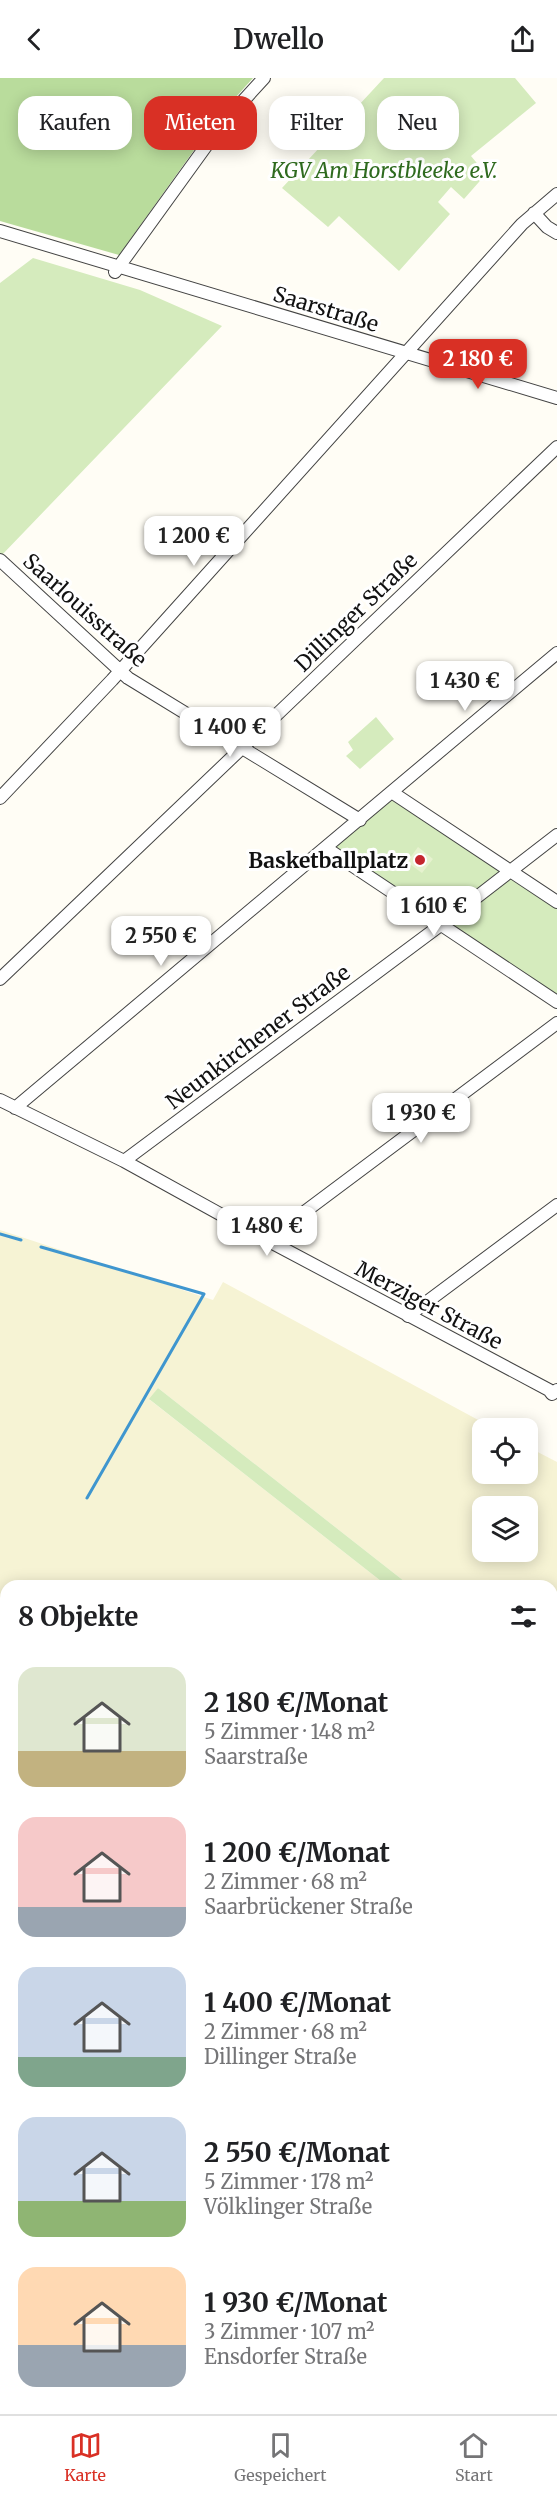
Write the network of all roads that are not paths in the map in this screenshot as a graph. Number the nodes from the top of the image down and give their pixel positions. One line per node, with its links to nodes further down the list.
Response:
1 (264, 78): 6 (street)
2 (557, 194): 3 (street)
3 (534, 213): 5 (street); 7 (street)
4 (0, 231): 6 (street, Saarstraße)
5 (557, 233)
6 (117, 269): 7 (street, Saarstraße)
7 (407, 353): 8 (street, Saarstraße); 12 (street)
8 (557, 398)
9 (557, 447): 13 (street, Dillinger Straße)
10 (0, 560): 12 (street, Saarlouisstraße)
11 (557, 653): 14 (street)
12 (119, 670): 13 (street, Saarlouisstraße); 15 (street)
13 (242, 748): 16 (street, Saarlouisstraße); 22 (street, Dillinger Straße)
14 (393, 792): 16 (street); 19 (street)
15 (0, 798)
16 (360, 820): 18 (street)
17 (557, 835): 19 (street, Neunkirchener Straße)
18 (326, 848): 21 (street); 26 (street)
19 (510, 870): 20 (street); 21 (street, Neunkirchener Straße)
20 (557, 902)
21 (442, 924): 23 (street); 27 (street, Neunkirchener Straße)
22 (0, 979)
23 (557, 1002)
24 (557, 1023): 29 (street)
25 (0, 1100): 26 (street, Merziger Straße)
26 (15, 1108): 27 (street, Merziger Straße)
27 (124, 1161): 29 (street, Merziger Straße)
28 (557, 1204): 30 (street)
29 (267, 1240): 30 (street, Merziger Straße)
30 (408, 1316): 31 (street, Merziger Straße)
31 (554, 1392)

